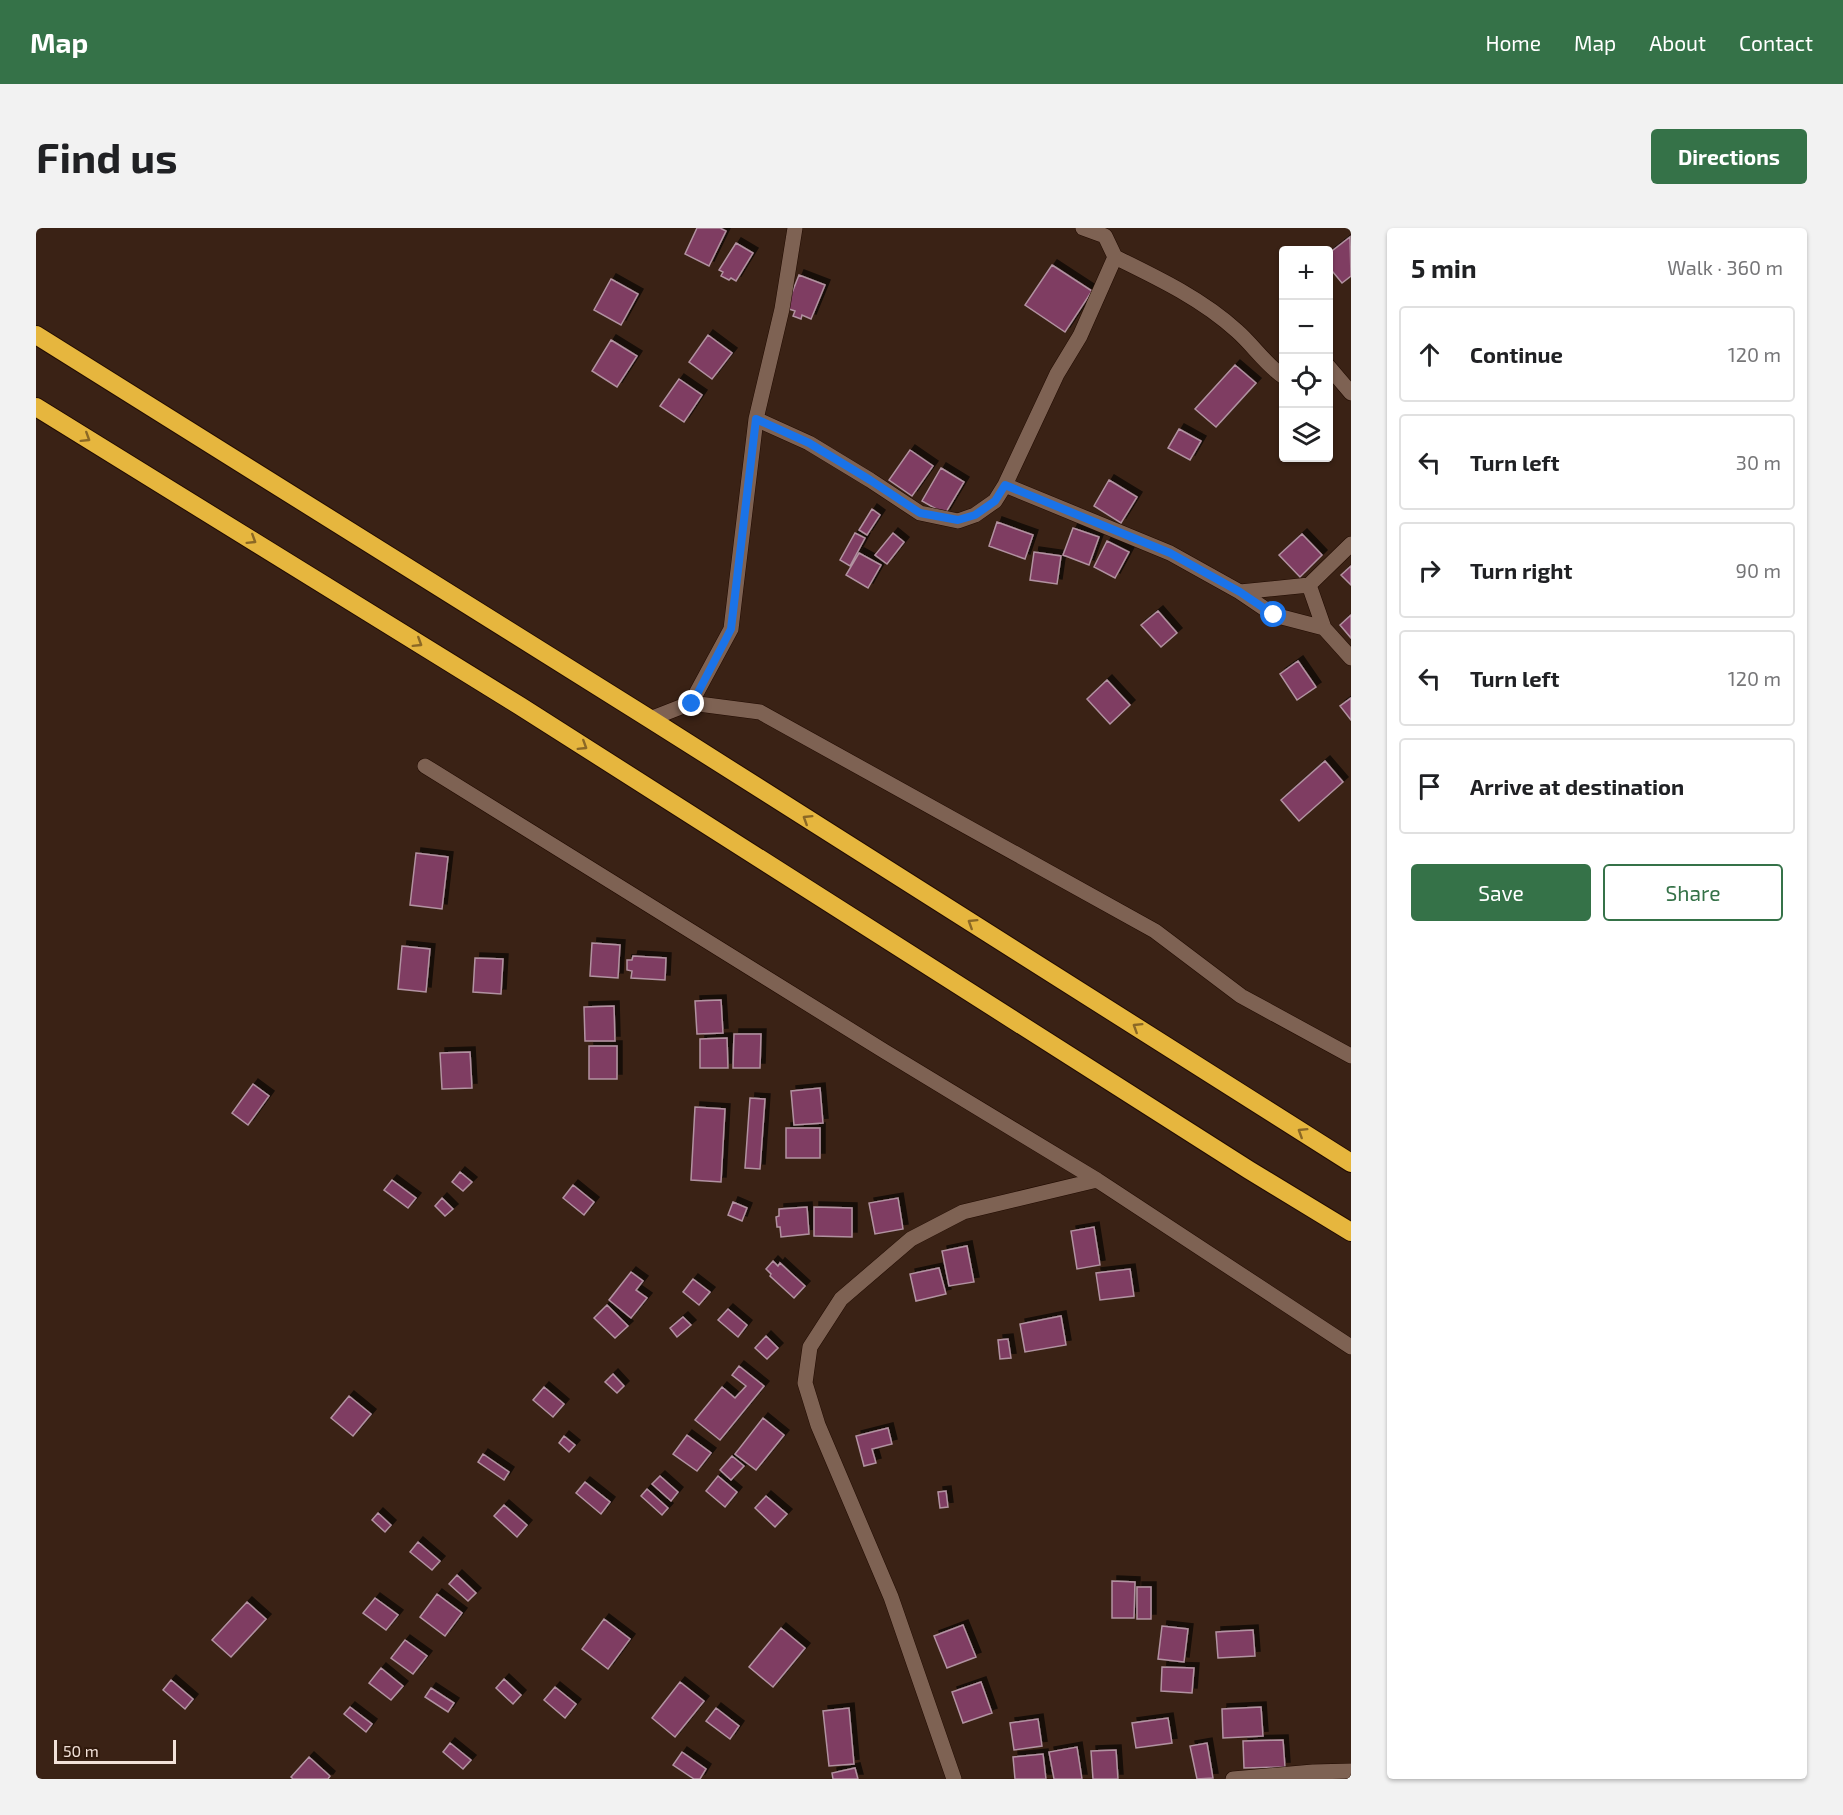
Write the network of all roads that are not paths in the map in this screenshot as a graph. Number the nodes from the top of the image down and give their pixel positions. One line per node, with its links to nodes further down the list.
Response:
1 (795, 228): 10 (street)
2 (1083, 228): 3 (street)
3 (1106, 232): 4 (street)
4 (1115, 257): 7 (street); 11 (street)
5 (36, 335): 18 (highway)
6 (1333, 371): 8 (street)
7 (1279, 372)
8 (1351, 393)
9 (36, 407): 23 (highway, one-way to 23)
10 (756, 419): 11 (street); 17 (street)
11 (1005, 485): 14 (street)
12 (1351, 544): 13 (street)
13 (1309, 585): 14 (street); 15 (street)
14 (1240, 592): 15 (street)
15 (1324, 628): 16 (street)
16 (1351, 658)
17 (692, 704): 18 (street); 20 (street)
18 (650, 719): 21 (highway, one-way to 18)
19 (425, 766): 22 (street)
20 (1351, 1056)
21 (1351, 1163)
22 (1097, 1180): 24 (street); 26 (street)
23 (1351, 1232)
24 (1351, 1347)
25 (1351, 1771): 27 (street)
26 (954, 1779)
27 (1233, 1779)

